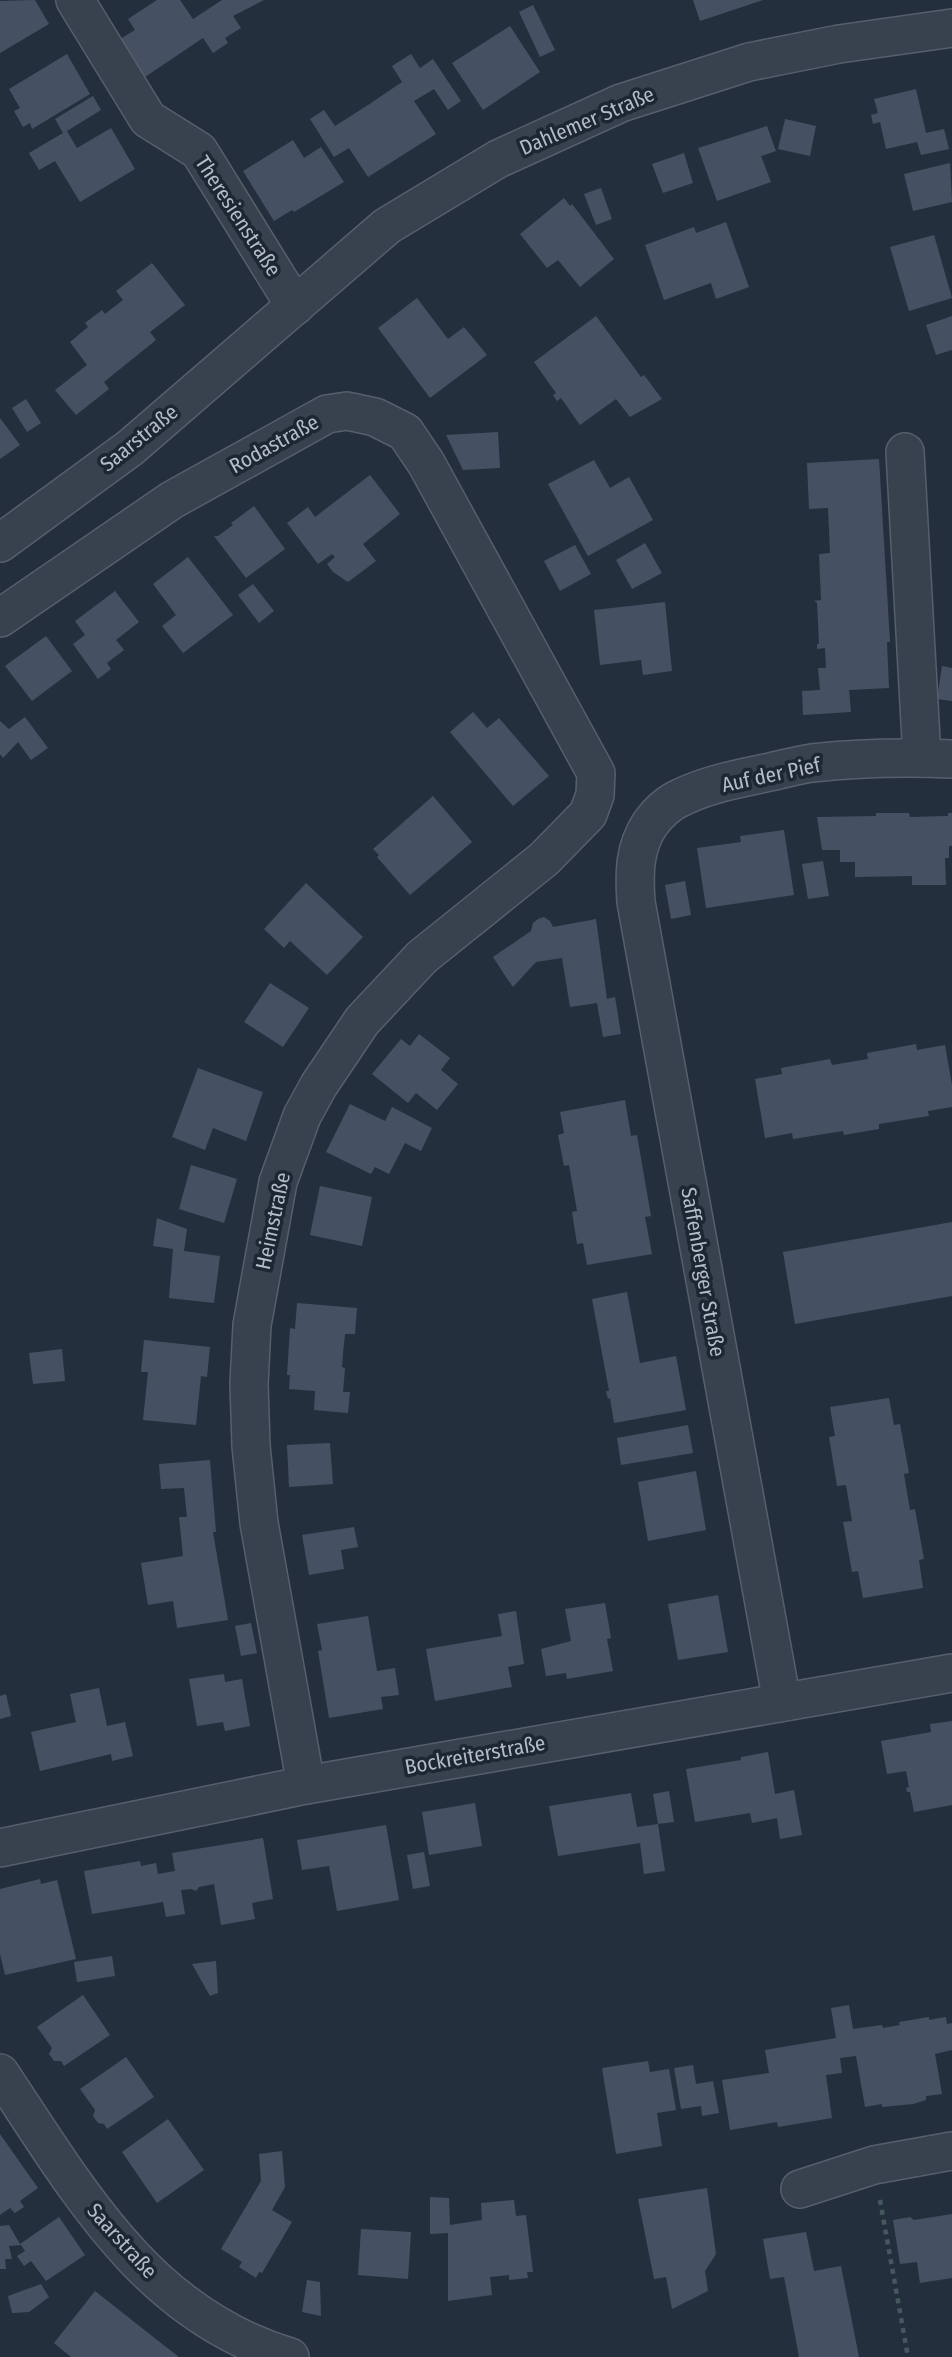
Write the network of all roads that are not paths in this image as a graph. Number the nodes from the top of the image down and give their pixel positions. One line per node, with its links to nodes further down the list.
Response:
1 (75, 0): 3 (street, Theresienstraße)
2 (952, 28): 3 (street, Dahlemer Straße)
3 (284, 316): 5 (street, Saarstraße)
4 (905, 452): 7 (street, Auf der Pief)
5 (0, 543)
6 (0, 618): 8 (street, Rodastraße)
7 (937, 758): 9 (street, Auf der Pief)
8 (596, 774): 12 (street, Heimstraße)
9 (641, 841): 11 (street, Saffenberger Straße)
10 (952, 1673): 11 (street, Bockreiterstraße)
11 (782, 1702): 12 (street, Bockreiterstraße)
12 (306, 1785): 13 (street, Bockreiterstraße)
13 (0, 1848)
14 (0, 2074): 17 (street, Saarstraße)
15 (952, 2151): 16 (street)
16 (800, 2189)
17 (290, 2357)

